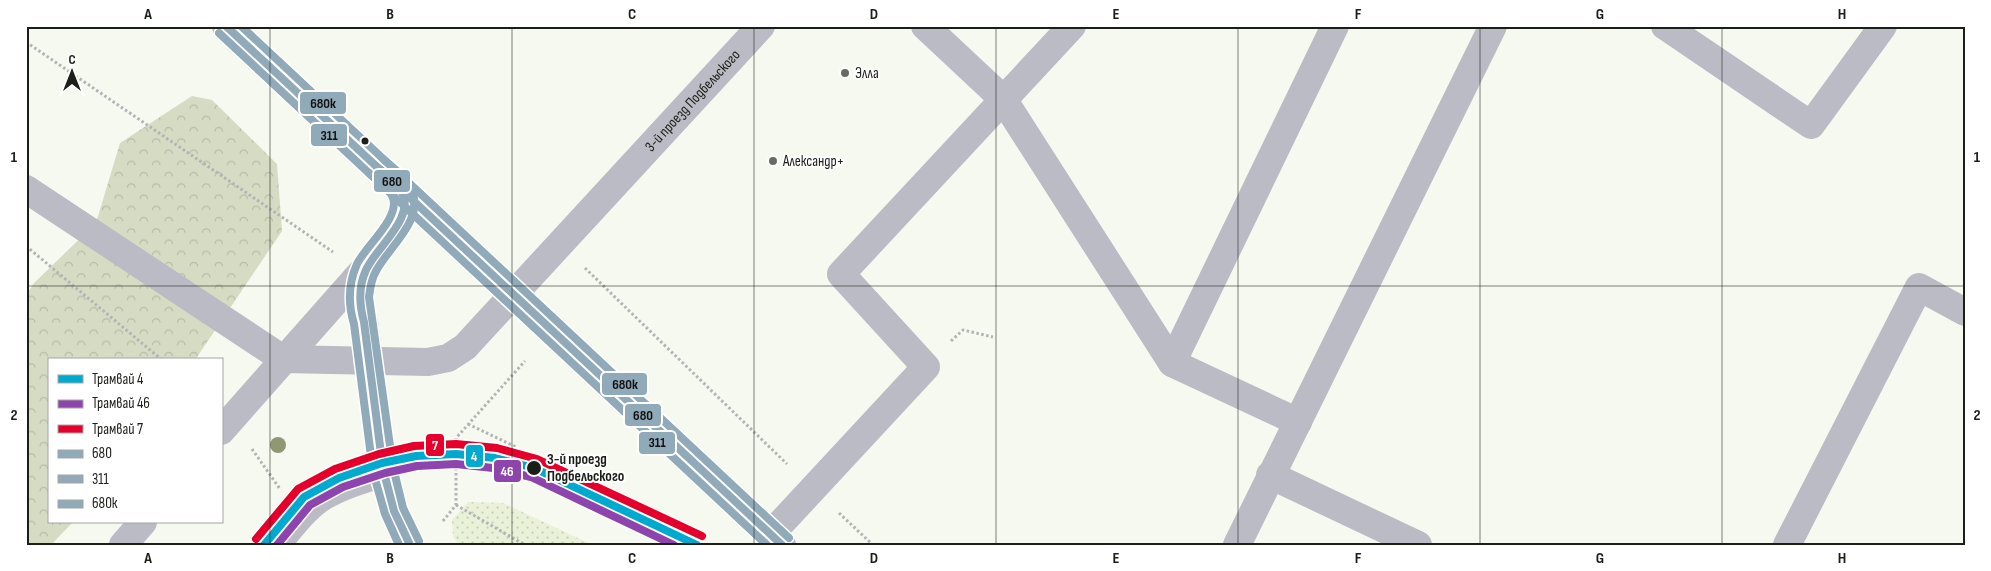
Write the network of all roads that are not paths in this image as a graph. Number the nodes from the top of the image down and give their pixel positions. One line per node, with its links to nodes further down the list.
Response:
1 (226, 26): 11 (street)
2 (761, 26): 14 (street, 3-й проезд Подбельского)
3 (926, 26): 9 (street)
4 (1072, 26): 9 (street)
5 (1335, 26): 21 (street)
6 (1493, 26): 22 (street)
7 (1665, 26): 8 (street)
8 (1883, 26)
9 (1003, 99): 21 (street); 27 (street)
10 (26, 189): 18 (street)
11 (402, 190): 12 (street); 13 (street)
12 (466, 250): 13 (street); 14 (street); 17 (street)
13 (375, 256): 16 (street); 18 (street)
14 (514, 296): 17 (street, 3-й проезд Подбельского); 27 (street)
15 (1965, 312): 33 (street)
16 (364, 322): 19 (street); 20 (street)
17 (479, 333): 20 (street, 3-й проезд Подбельского)
18 (283, 359): 19 (street, 3-й проезд Подбельского); 23 (street)
19 (368, 360): 20 (street, 3-й проезд Подбельского); 24 (street)
20 (408, 361)
21 (1172, 363): 22 (street)
22 (1298, 422): 25 (street)
23 (227, 424)
24 (384, 473): 29 (street); 30 (street)
25 (1270, 475): 31 (street); 32 (street)
26 (141, 524): 28 (street)
27 (776, 540)
28 (123, 545)
29 (276, 545)
30 (410, 545)
31 (1237, 545)
32 (1418, 545)
33 (1787, 545)

